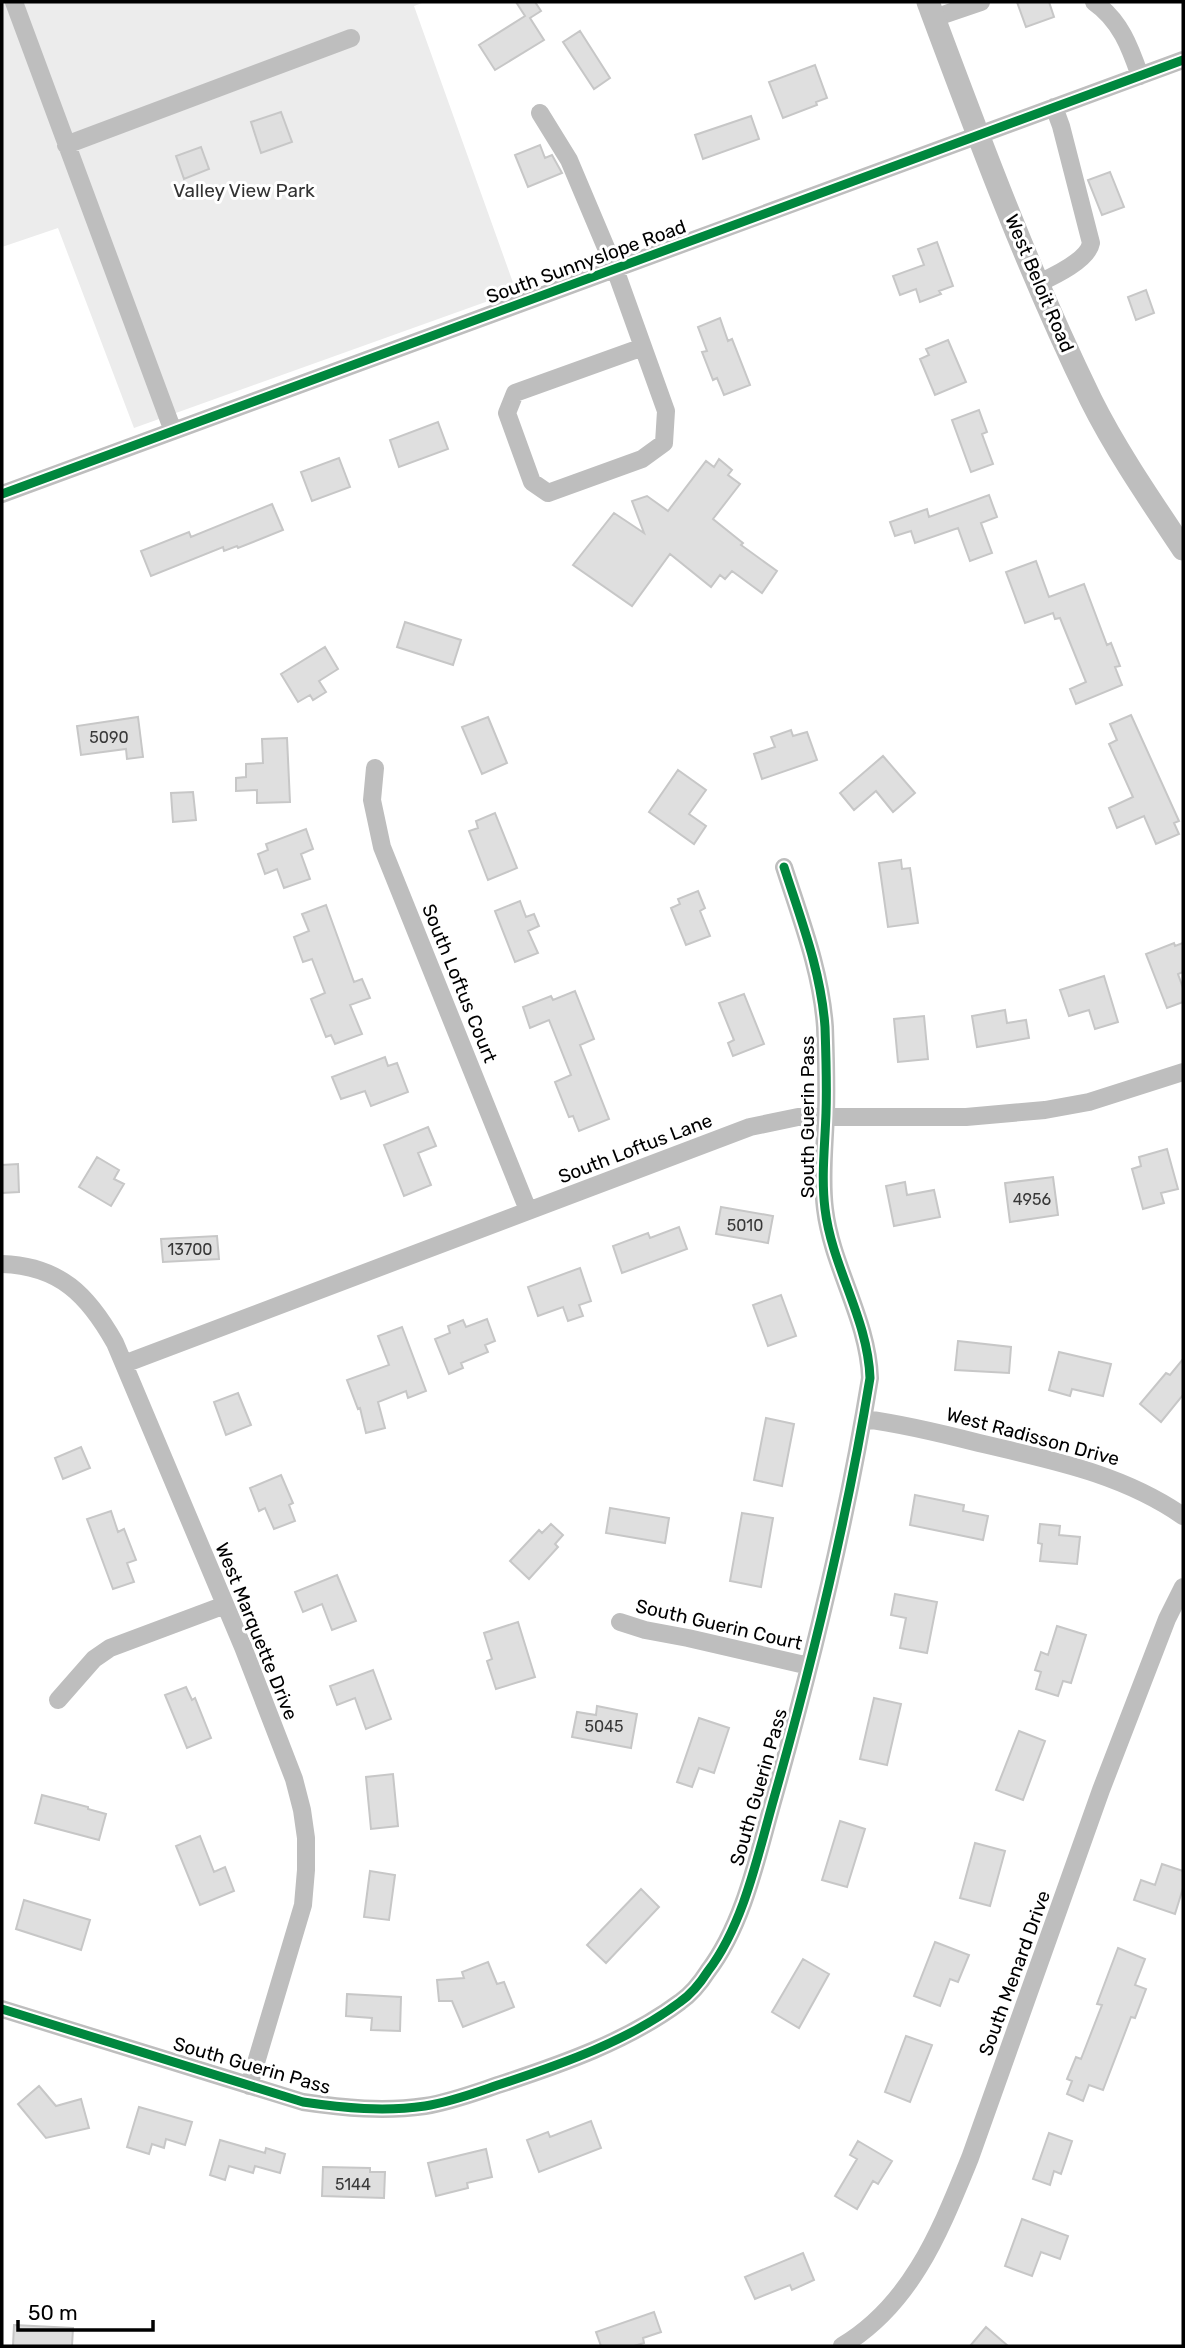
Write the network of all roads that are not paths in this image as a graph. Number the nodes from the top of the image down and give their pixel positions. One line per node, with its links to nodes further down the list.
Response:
1 (13, 2): 11 (street)
2 (981, 2): 4 (street)
3 (1094, 2): 7 (street)
4 (931, 10): 10 (main road, West Beloit Road)
5 (351, 38): 11 (street)
6 (1183, 60): 7 (street, South Sunnyslope Road)
7 (1140, 76): 8 (street, South Sunnyslope Road)
8 (1054, 107): 10 (street, South Sunnyslope Road); 13 (street)
9 (540, 113): 12 (street)
10 (978, 135): 12 (street, South Sunnyslope Road); 13 (main road, West Beloit Road)
11 (66, 145): 15 (street)
12 (615, 269): 14 (street); 15 (street, South Sunnyslope Road)
13 (1039, 283): 17 (main road, West Beloit Road)
14 (643, 347): 14 (street)
15 (173, 431): 16 (street, South Sunnyslope Road)
16 (2, 494)
17 (1183, 549)
18 (375, 768): 22 (street, South Loftus Court)
19 (784, 867): 21 (street, South Guerin Pass)
20 (1183, 1072): 21 (street, South Loftus Lane)
21 (826, 1117): 22 (street, South Loftus Lane); 25 (street, South Guerin Pass)
22 (528, 1210): 24 (street, South Loftus Lane)
23 (2, 1264): 24 (street, West Marquette Drive)
24 (124, 1364): 28 (street, West Marquette Drive)
25 (864, 1419): 26 (street, West Radisson Drive); 30 (street, South Guerin Pass)
26 (1183, 1516)
27 (1183, 1587): 34 (street, South Menard Drive)
28 (225, 1605): 31 (street); 33 (street, West Marquette Drive)
29 (621, 1622): 30 (street, South Guerin Court)
30 (809, 1666): 33 (street, South Guerin Pass)
31 (58, 1700)
32 (2, 2009): 33 (street, South Guerin Pass)
33 (248, 2086)
34 (842, 2346)

